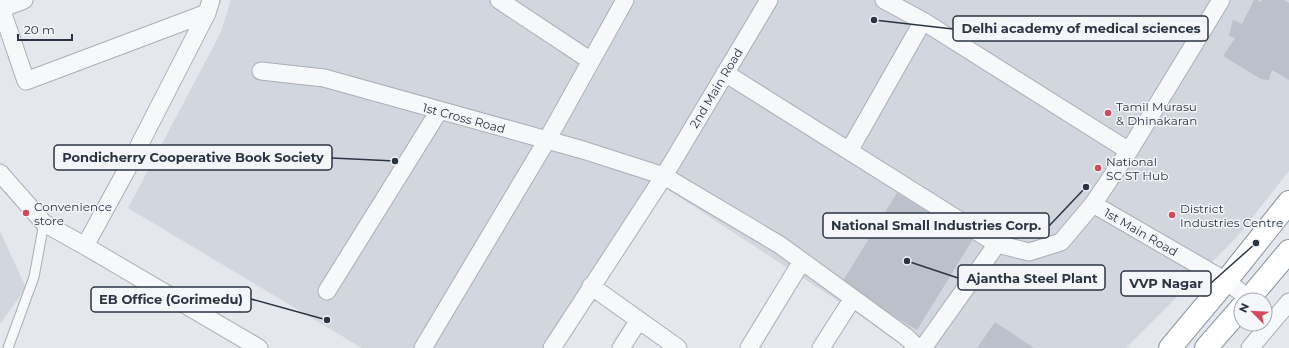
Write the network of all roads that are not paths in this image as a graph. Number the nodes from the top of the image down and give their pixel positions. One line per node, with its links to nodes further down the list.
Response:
1 (24, 0): 8 (street)
2 (499, 0): 10 (street)
3 (625, 0): 10 (street)
4 (769, 0): 12 (street, 2nd Main Road)
5 (884, 0): 9 (street)
6 (1221, 0): 16 (street, 1st Main Road)
7 (209, 7): 8 (street); 23 (street)
8 (0, 8)
9 (923, 21): 15 (street); 16 (street)
10 (591, 61): 14 (street)
11 (261, 72): 13 (street, 1st Cross Road)
12 (725, 73): 15 (street); 18 (street, 2nd Main Road)
13 (439, 111): 14 (street, 1st Cross Road); 28 (street)
14 (547, 140): 18 (street, 1st Cross Road); 37 (street)
15 (849, 151): 22 (street)
16 (1129, 151): 20 (street, 1st Main Road)
17 (0, 172): 21 (street)
18 (664, 176): 25 (street, 1st Cross Road); 27 (street, 2nd Main Road)
19 (1289, 202): 26 (highway)
20 (1093, 204): 22 (street); 26 (street, 1st Main Road)
21 (44, 224): 23 (street); 35 (lane)
22 (997, 244): 44 (street)
23 (85, 246): 36 (street)
24 (1289, 251): 30 (highway)
25 (802, 260): 31 (street, 1st Cross Road); 41 (street)
26 (1226, 281): 29 (street, 1st Main Road); 45 (highway)
27 (591, 286): 34 (street); 38 (street, 2nd Main Road)
28 (327, 291)
29 (1236, 292)
30 (1254, 292)
31 (853, 298): 42 (street); 43 (street, 1st Cross Road)
32 (1289, 302): 47 (street)
33 (1233, 317): 46 (highway)
34 (639, 320): 39 (street); 40 (street)
35 (8, 348)
36 (259, 348)
37 (423, 348)
38 (552, 348)
39 (621, 348)
40 (678, 348)
41 (749, 348)
42 (821, 348)
43 (918, 348)
44 (923, 348)
45 (1170, 348)
46 (1206, 348)
47 (1250, 348)

